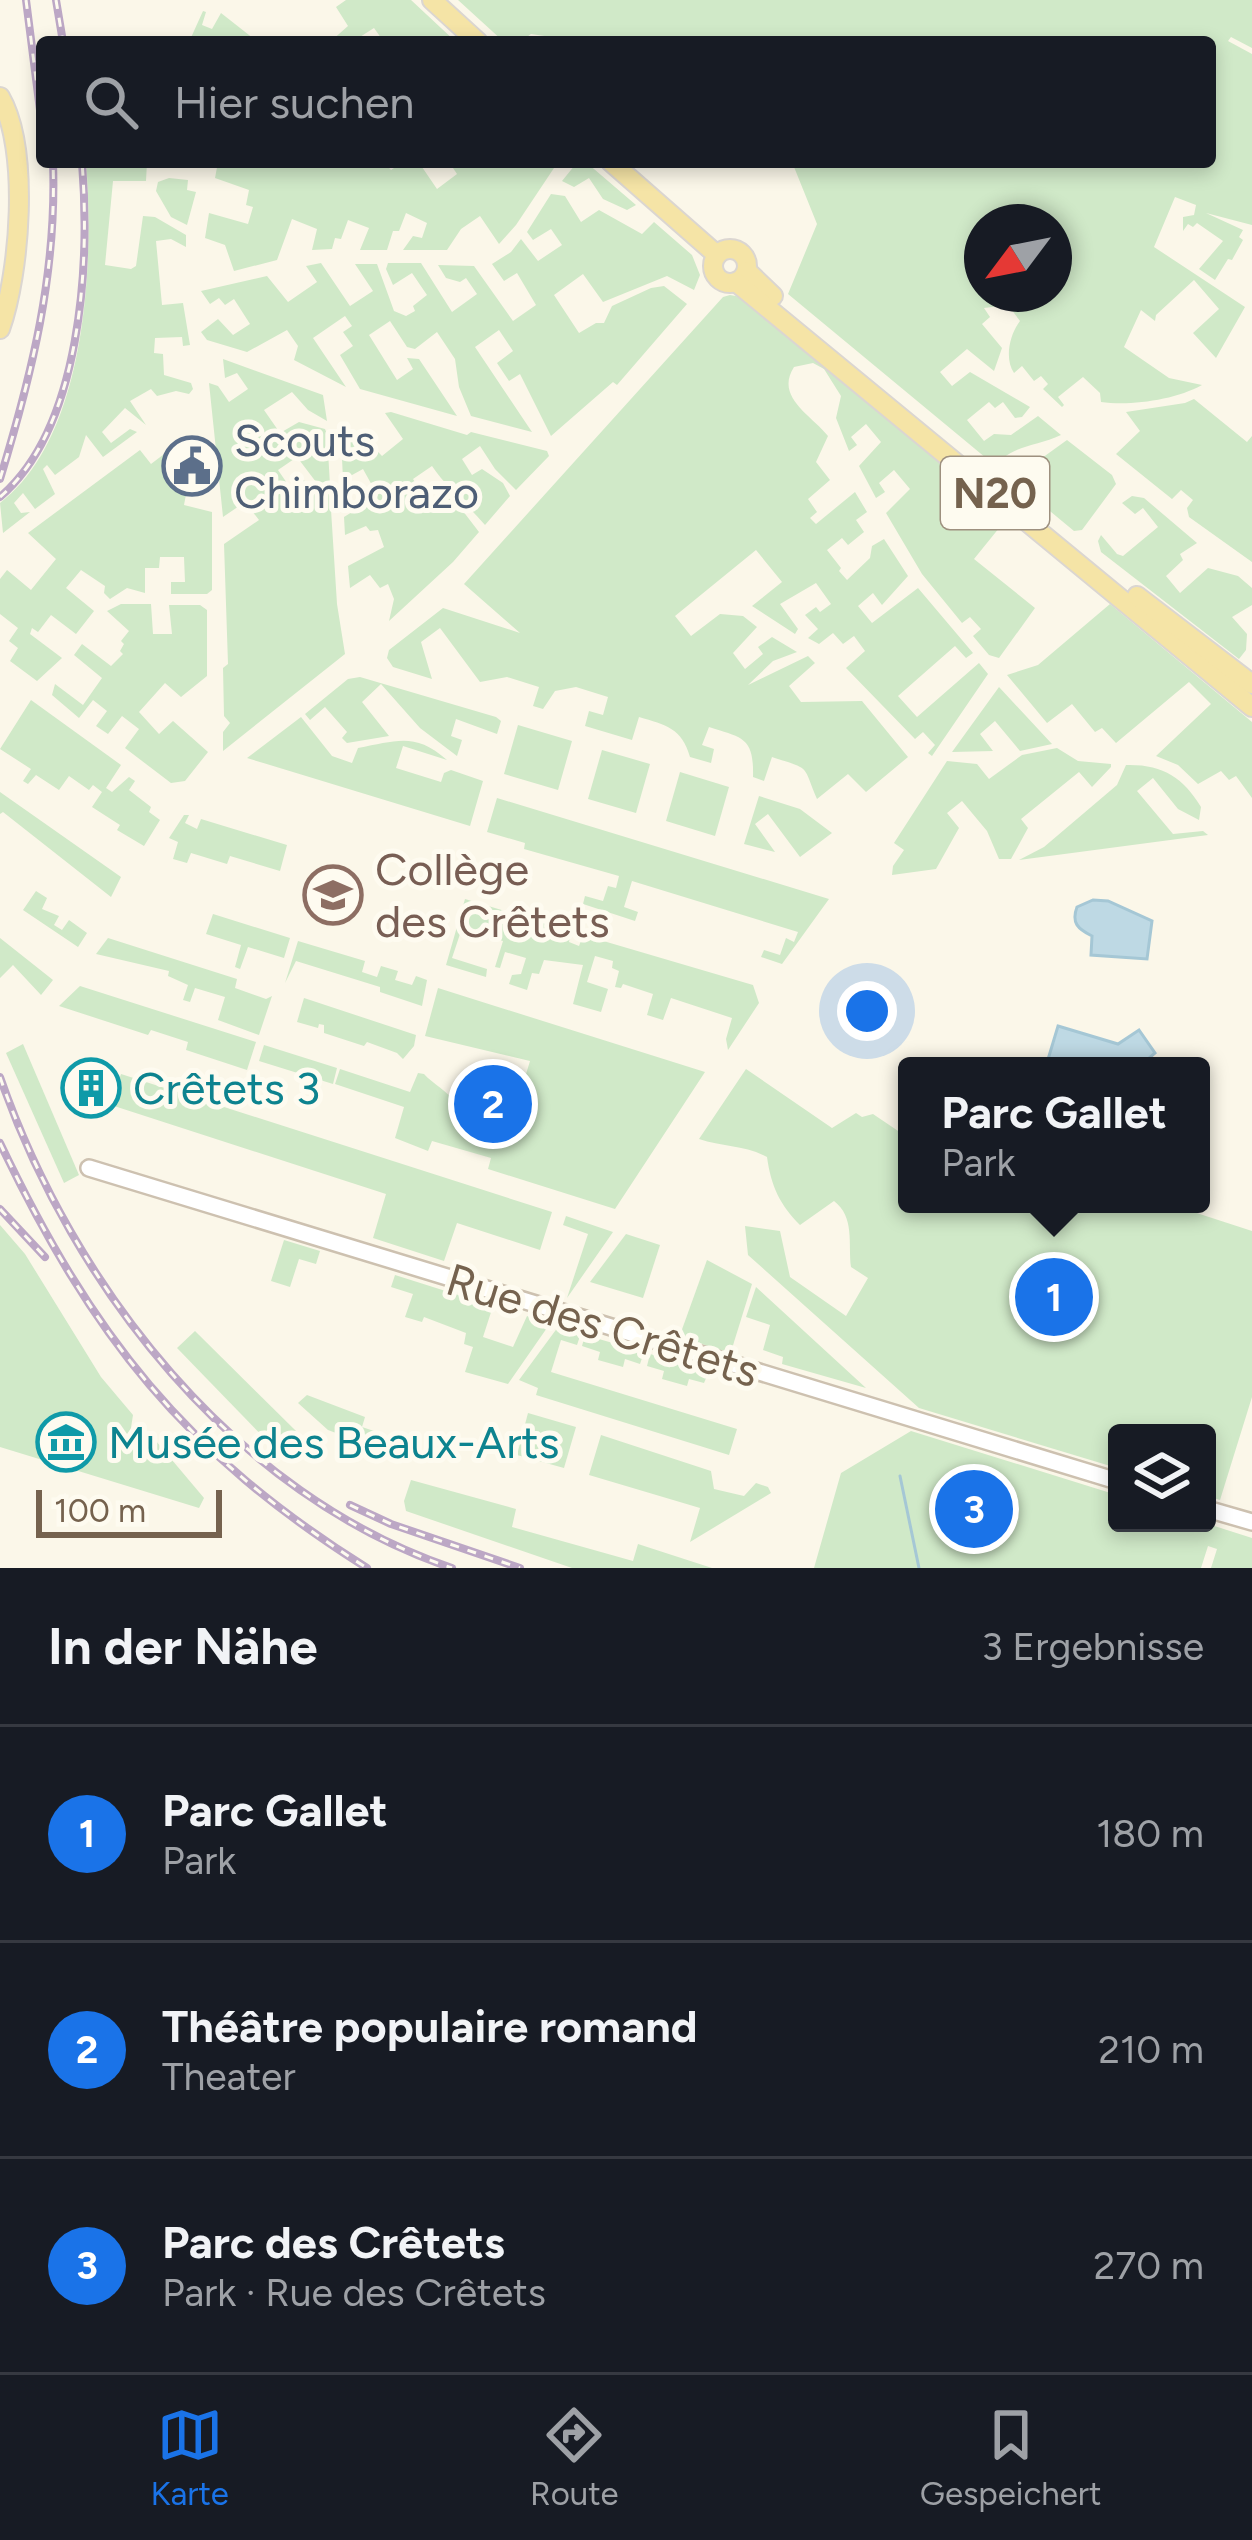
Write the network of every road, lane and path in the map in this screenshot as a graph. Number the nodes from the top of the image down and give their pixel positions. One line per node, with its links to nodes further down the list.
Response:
1 (432, 0): 2 (main road)
2 (471, 36)
3 (0, 97): 5 (main road)
4 (618, 168): 6 (main road, N20)
5 (0, 328)
6 (1078, 556): 7 (main road, N20); 8 (main road, N20)
7 (1252, 684)
8 (1252, 707)
9 (89, 1168): 10 (street, Rue des Crêtets)
10 (1108, 1478)
11 (1216, 1512): 12 (street)
12 (1252, 1522)

